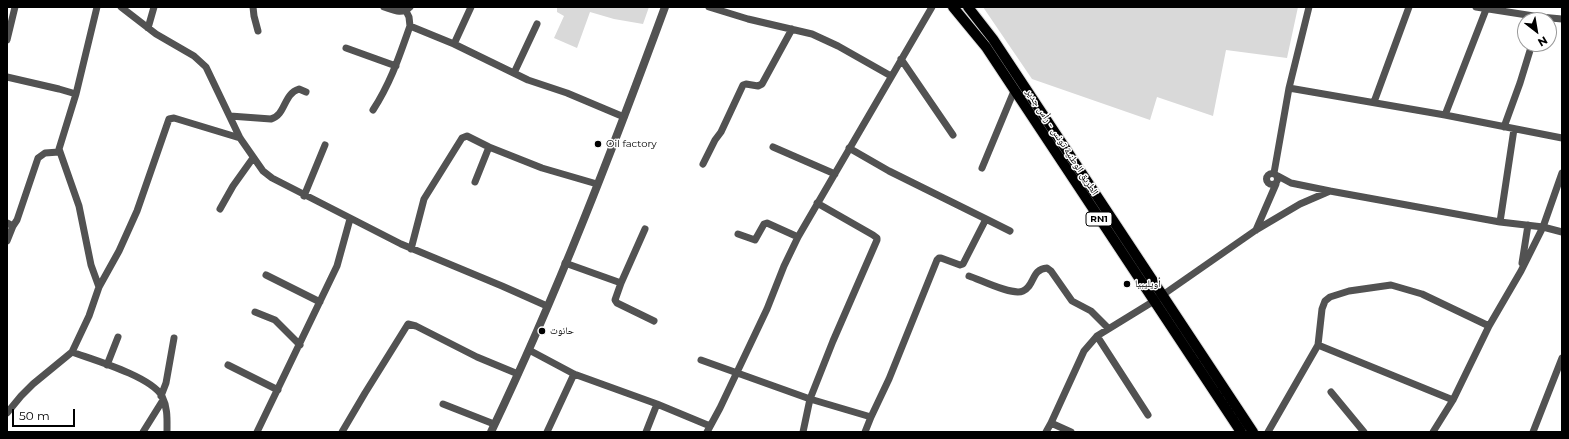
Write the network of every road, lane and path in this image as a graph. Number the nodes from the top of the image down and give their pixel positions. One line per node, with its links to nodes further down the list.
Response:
1 (15, 7): 24 (street)
2 (97, 7): 36 (street)
3 (121, 7): 21 (street)
4 (154, 7): 21 (street)
5 (253, 7): 23 (street)
6 (384, 7): 17 (street)
7 (471, 7): 25 (street)
8 (665, 7): 41 (street)
9 (708, 7): 22 (street)
10 (932, 7): 28 (street)
11 (954, 7): 34 (main road, الطريق الوطنية تونس - رأس جدير / RN1)
12 (968, 7): 84 (main road, الطريق الوطنية تونس - رأس جدير / RN1)
13 (1309, 7): 33 (street)
14 (1410, 7): 37 (street)
15 (1476, 7): 16 (street)
16 (1486, 8): 18 (street); 39 (street)
17 (408, 9): 20 (street)
18 (1517, 14)
19 (537, 24): 30 (street)
20 (410, 26): 25 (street); 29 (street)
21 (148, 28): 40 (street)
22 (792, 29): 31 (street); 53 (street)
23 (258, 31)
24 (7, 40)
25 (454, 44): 30 (street)
26 (346, 48): 29 (street)
27 (1530, 52): 42 (street)
28 (901, 60): 31 (street); 44 (street)
29 (396, 66): 38 (street)
30 (514, 73): 41 (street)
31 (891, 76): 50 (street)
32 (7, 77): 36 (street)
33 (1289, 88): 37 (street); 57 (street)
34 (1014, 91): 54 (street); 85 (main road, الطريق الوطنية تونس - رأس جدير / RN1)
35 (306, 92): 40 (street)
36 (76, 94): 51 (street)
37 (1374, 102): 39 (street)
38 (373, 110)
39 (1445, 115): 42 (street)
40 (230, 116): 45 (street)
41 (624, 117): 59 (street)
42 (1504, 127): 43 (street)
43 (1514, 129): 46 (street); 66 (street)
44 (953, 136)
45 (240, 138): 52 (street); 83 (street)
46 (1562, 138)
47 (325, 145): 61 (street)
48 (489, 147): 58 (street); 59 (street); 77 (street)
49 (773, 147): 56 (street)
50 (849, 148): 56 (street); 65 (street)
51 (59, 152): 67 (street); 83 (street)
52 (253, 158): 61 (street); 63 (street)
53 (703, 164)
54 (982, 168)
55 (1562, 173): 69 (street)
56 (835, 174): 62 (street)
57 (1274, 180): 60 (street); 71 (street)
58 (476, 182)
59 (597, 184): 78 (street)
60 (1330, 191): 66 (street); 71 (street)
61 (304, 196): 64 (street)
62 (817, 203): 75 (street); 109 (street)
63 (220, 209)
64 (350, 219): 77 (street); 86 (street)
65 (986, 220): 72 (street); 115 (street)
66 (1500, 222): 68 (street)
67 (10, 224): 76 (street)
68 (1528, 225): 69 (street); 79 (street)
69 (1543, 227): 73 (street); 79 (street)
70 (645, 229): 82 (street)
71 (1256, 230): 84 (street)
72 (1010, 231)
73 (1562, 232)
74 (738, 234): 75 (street)
75 (798, 237): 103 (street)
76 (7, 241)
77 (411, 249): 87 (street)
78 (565, 263): 82 (street); 87 (street)
79 (1521, 271): 90 (street)
80 (266, 275): 86 (street)
81 (969, 276): 91 (street)
82 (621, 283): 89 (street)
83 (99, 287): 98 (street)
84 (1163, 294): 85 (street); 130 (main road, الطريق الوطنية تونس - رأس جدير / RN1)
85 (1154, 301): 91 (street); 129 (main road, الطريق الوطنية تونس - رأس جدير / RN1)
86 (320, 302): 95 (street)
87 (547, 306): 97 (street)
88 (255, 312): 95 (street)
89 (654, 321)
90 (1489, 326): 96 (street); 110 (street)
91 (1108, 328): 92 (street)
92 (1097, 336): 114 (street); 116 (street)
93 (118, 337): 101 (street)
94 (174, 338): 108 (street)
95 (300, 345): 106 (street)
96 (1318, 345): 110 (street); 131 (street)
97 (529, 350): 104 (street); 105 (street)
98 (72, 352): 101 (street); 113 (street)
99 (1562, 358): 134 (street)
100 (701, 360): 103 (street)
101 (107, 365): 108 (street)
102 (228, 365): 106 (street)
103 (736, 372): 109 (street); 118 (street)
104 (518, 374): 117 (street); 122 (street)
105 (574, 374): 112 (street); 123 (street)
106 (278, 390): 121 (street)
107 (1331, 392): 132 (street)
108 (162, 398): 119 (street); 120 (street)
109 (810, 399): 115 (street); 125 (street)
110 (1453, 400): 133 (street)
111 (444, 404): 117 (street)
112 (658, 404): 118 (street); 124 (street)
113 (7, 413)
114 (1148, 415)
115 (871, 417): 126 (street)
116 (1051, 423): 127 (street); 128 (street)
117 (492, 428)
118 (708, 429)
119 (144, 432)
120 (167, 432)
121 (257, 432)
122 (342, 432)
123 (547, 432)
124 (646, 432)
125 (803, 432)
126 (865, 432)
127 (1046, 432)
128 (1071, 432)
129 (1242, 432)
130 (1253, 432)
131 (1268, 432)
132 (1364, 432)
133 (1434, 432)
134 (1534, 432)

